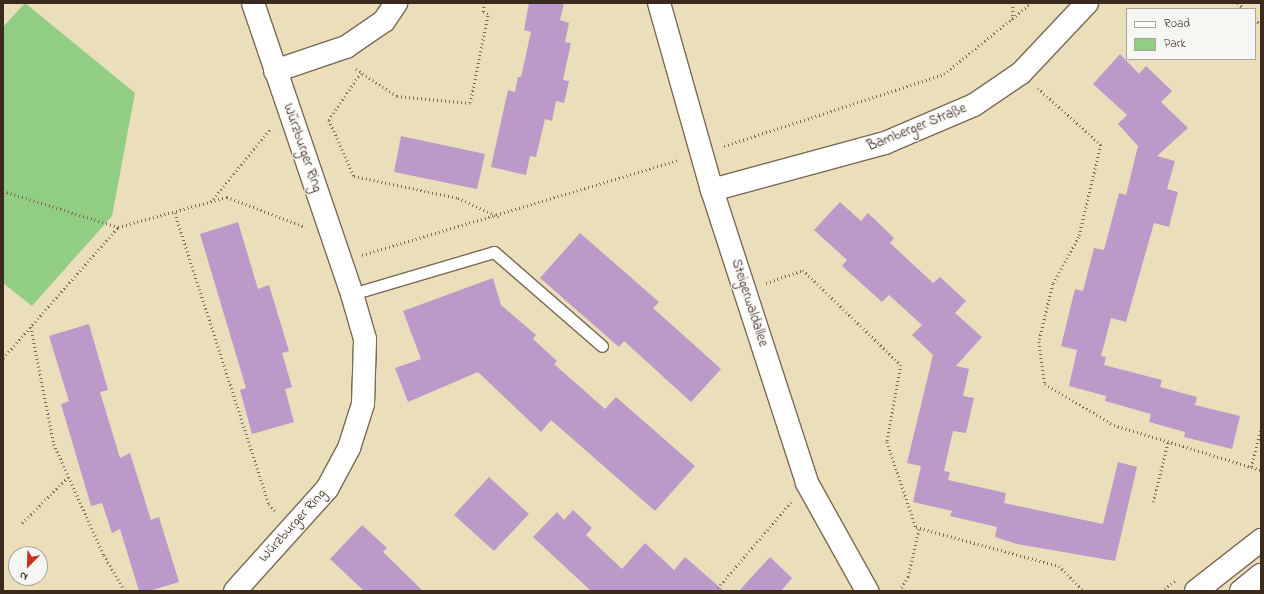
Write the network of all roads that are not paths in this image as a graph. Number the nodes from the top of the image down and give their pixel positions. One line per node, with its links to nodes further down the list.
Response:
1 (253, 3): 5 (street, Würzburger Ring)
2 (396, 3): 5 (street)
3 (659, 3): 6 (street, Steigerwaldallee)
4 (1087, 3): 6 (street, Bamberger Straße)
5 (276, 70): 7 (street, Würzburger Ring)
6 (712, 190): 12 (street, Steigerwaldallee)
7 (352, 294): 8 (lane); 11 (street, Würzburger Ring)
8 (602, 346)
9 (1261, 540): 13 (street)
10 (1261, 575): 14 (street)
11 (235, 591)
12 (868, 591)
13 (1196, 591)
14 (1241, 591)

